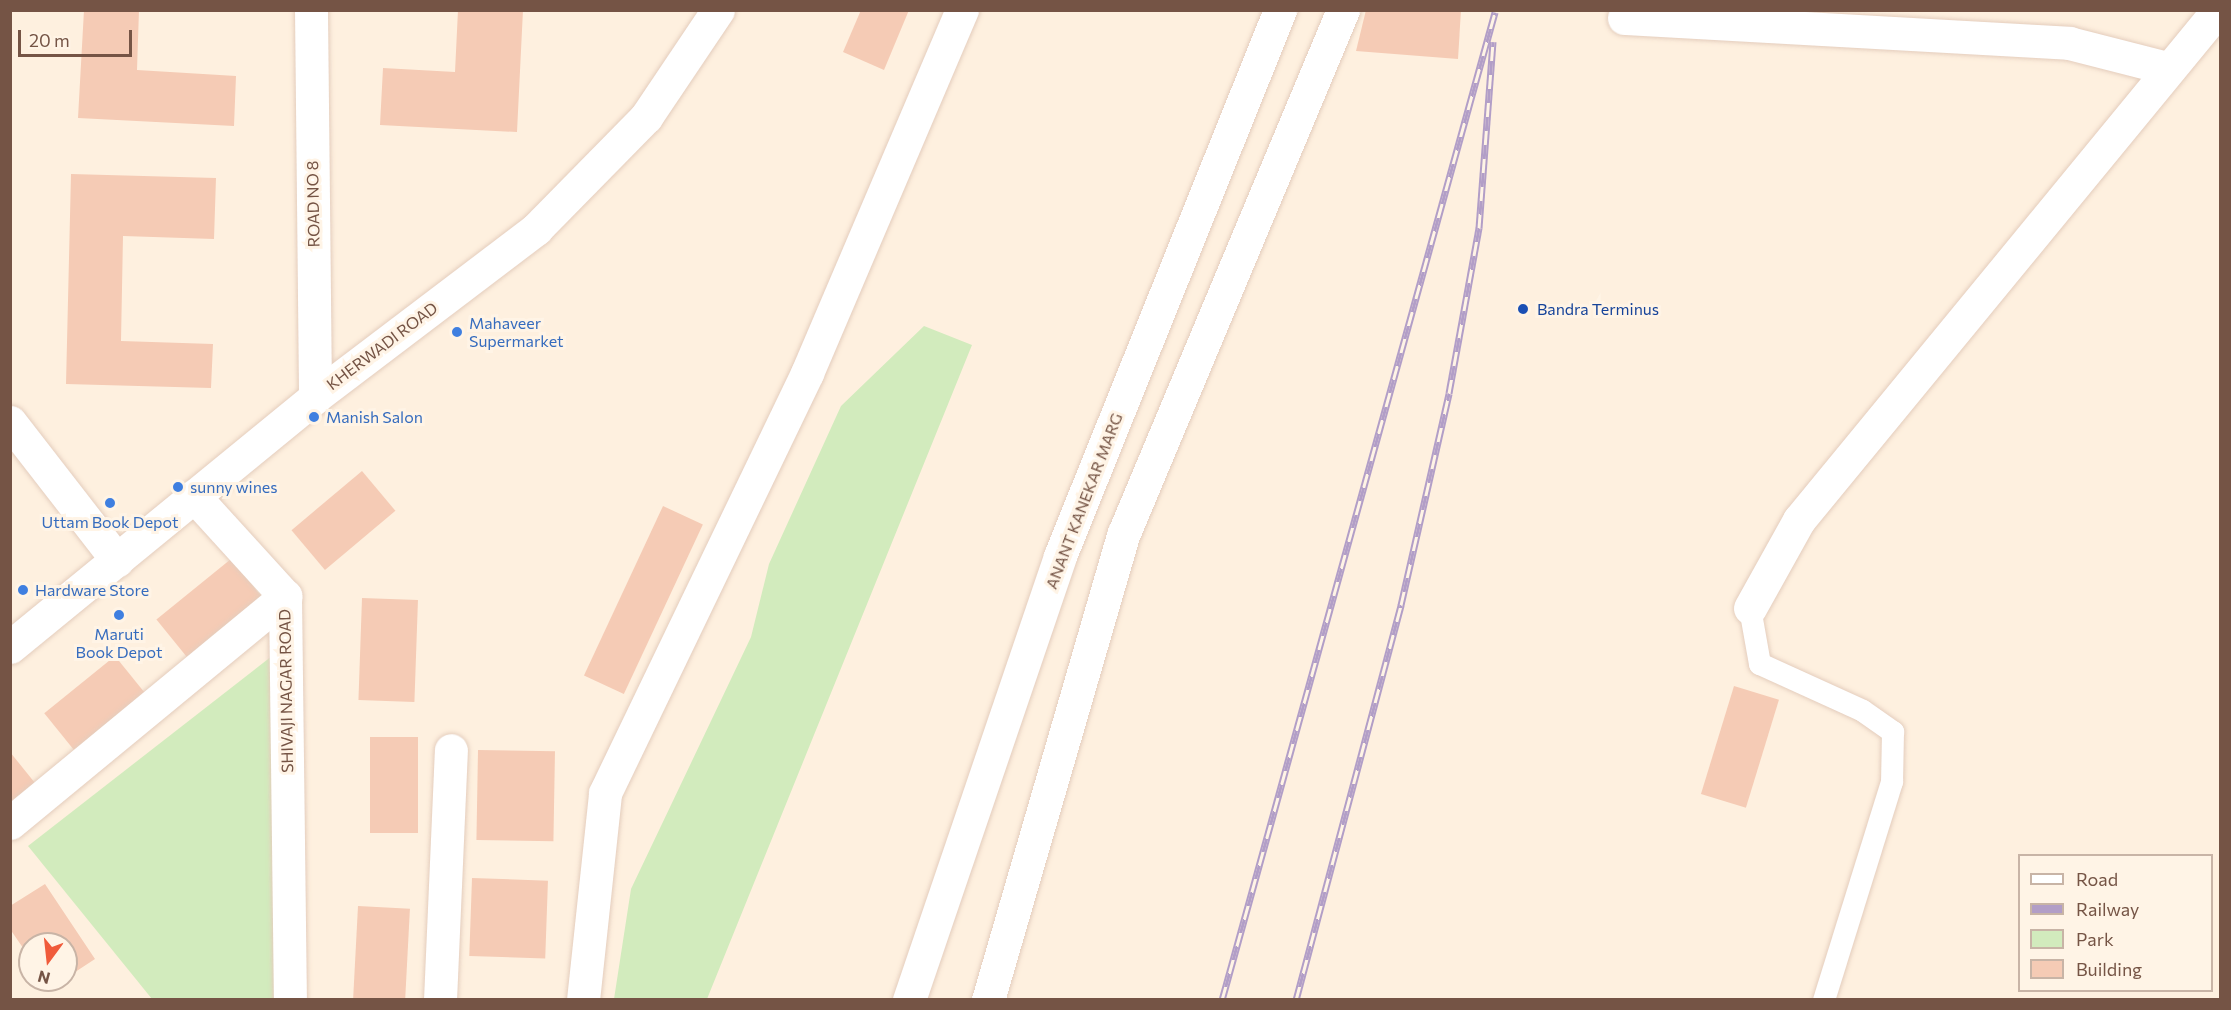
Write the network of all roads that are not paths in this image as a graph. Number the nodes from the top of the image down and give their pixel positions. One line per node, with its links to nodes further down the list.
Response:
1 (311, 10): 9 (street, ROAD NO 8)
2 (718, 10): 9 (street, KHERWADI ROAD)
3 (962, 10): 20 (street)
4 (1280, 10): 21 (street, ANANT KANEKAR MARG)
5 (1343, 10): 22 (street)
6 (2218, 10): 8 (street)
7 (1624, 18): 8 (street)
8 (2167, 68): 14 (street)
9 (315, 397): 11 (street, KHERWADI ROAD)
10 (10, 422): 12 (street)
11 (194, 496): 12 (street, KHERWADI ROAD); 13 (street)
12 (117, 560): 15 (street, KHERWADI ROAD)
13 (285, 596): 17 (street, SHIVAJI NAGAR ROAD); 18 (street, SHIVAJI NAGAR ROAD)
14 (1750, 608): 23 (lane)
15 (10, 647)
16 (452, 750): 19 (street)
17 (10, 824)
18 (290, 999)
19 (440, 999)
20 (583, 999)
21 (909, 999)
22 (988, 999)
23 (1824, 999)

